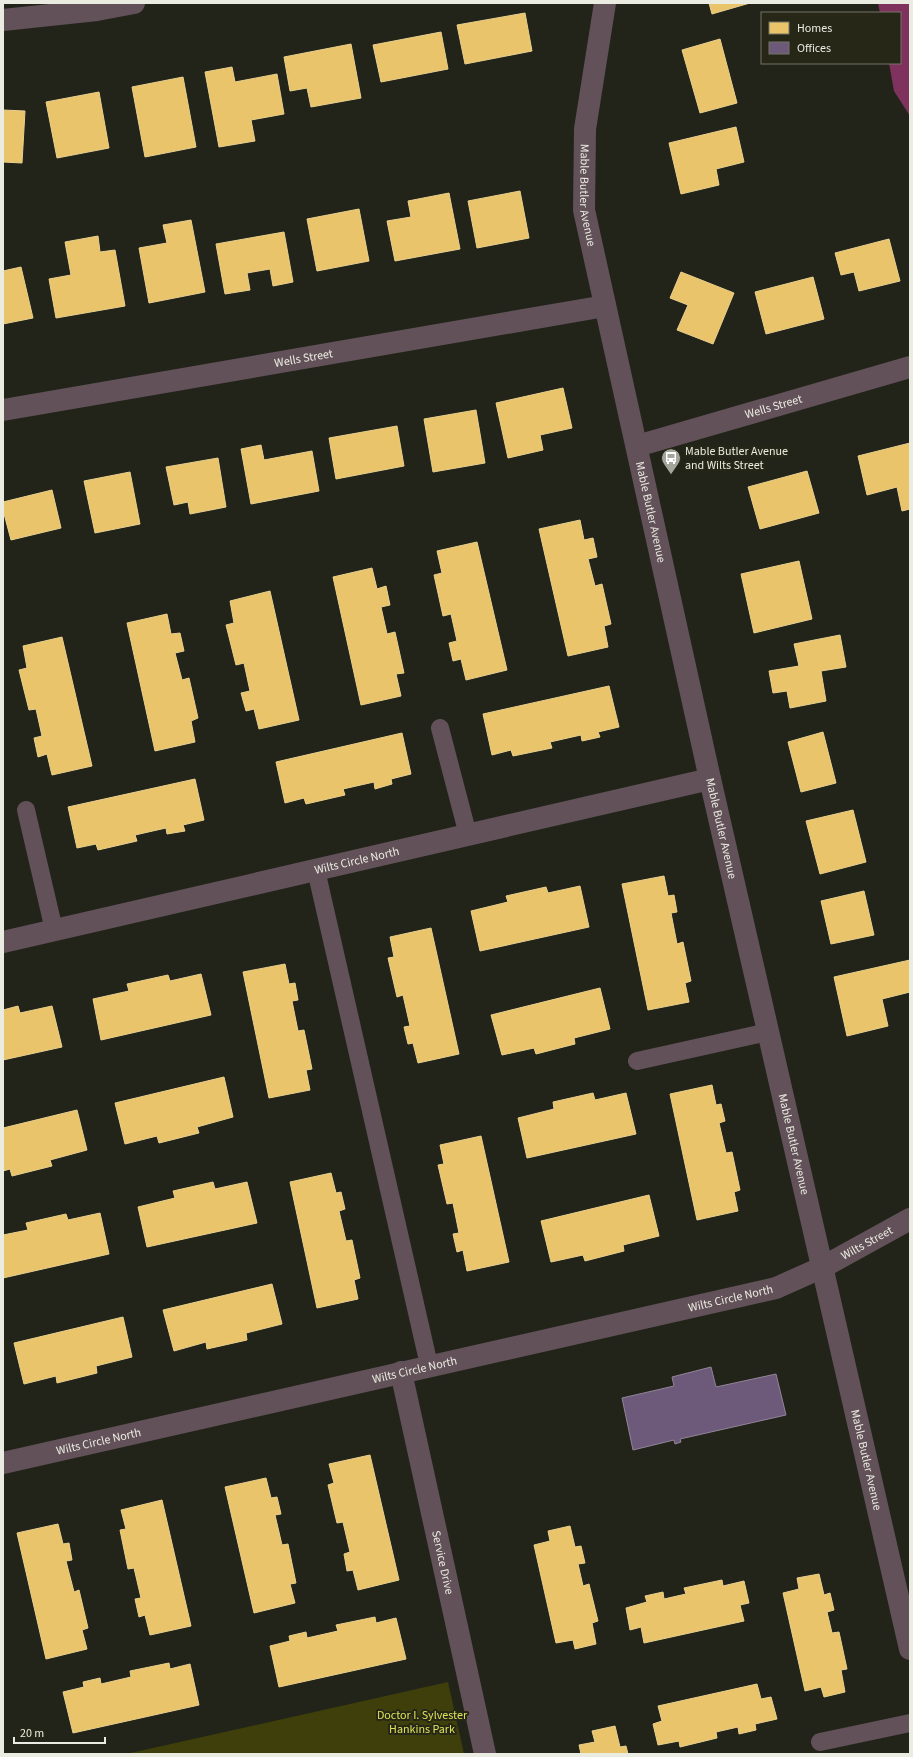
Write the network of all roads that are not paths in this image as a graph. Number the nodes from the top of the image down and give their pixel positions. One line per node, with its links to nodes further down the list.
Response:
1 (134, 3): 3 (street)
2 (605, 3): 4 (street, Mable Butler Avenue)
3 (3, 20)
4 (605, 306): 6 (street, Wells Street); 7 (street, Mable Butler Avenue)
5 (910, 367): 7 (street, Wells Street)
6 (3, 410)
7 (637, 446): 9 (street, Mable Butler Avenue)
8 (440, 728): 11 (lane)
9 (710, 779): 11 (street, Wilts Circle North); 15 (street, Mable Butler Avenue)
10 (26, 810): 13 (lane)
11 (468, 835): 12 (street, Wilts Circle North)
12 (316, 870): 13 (street, Wilts Circle North); 19 (lane)
13 (54, 930): 14 (street, Wilts Circle North)
14 (3, 942)
15 (768, 1032): 16 (lane); 18 (street, Mable Butler Avenue)
16 (637, 1061)
17 (910, 1219): 18 (street, Wilts Street)
18 (823, 1267): 19 (street, Wilts Circle North); 22 (street, Mable Butler Avenue)
19 (429, 1365): 20 (street, Wilts Circle North)
20 (401, 1372): 21 (street, Wilts Circle North); 25 (street, Service Drive)
21 (3, 1463)
22 (910, 1649)
23 (910, 1723): 24 (lane)
24 (820, 1742)
25 (485, 1754)

